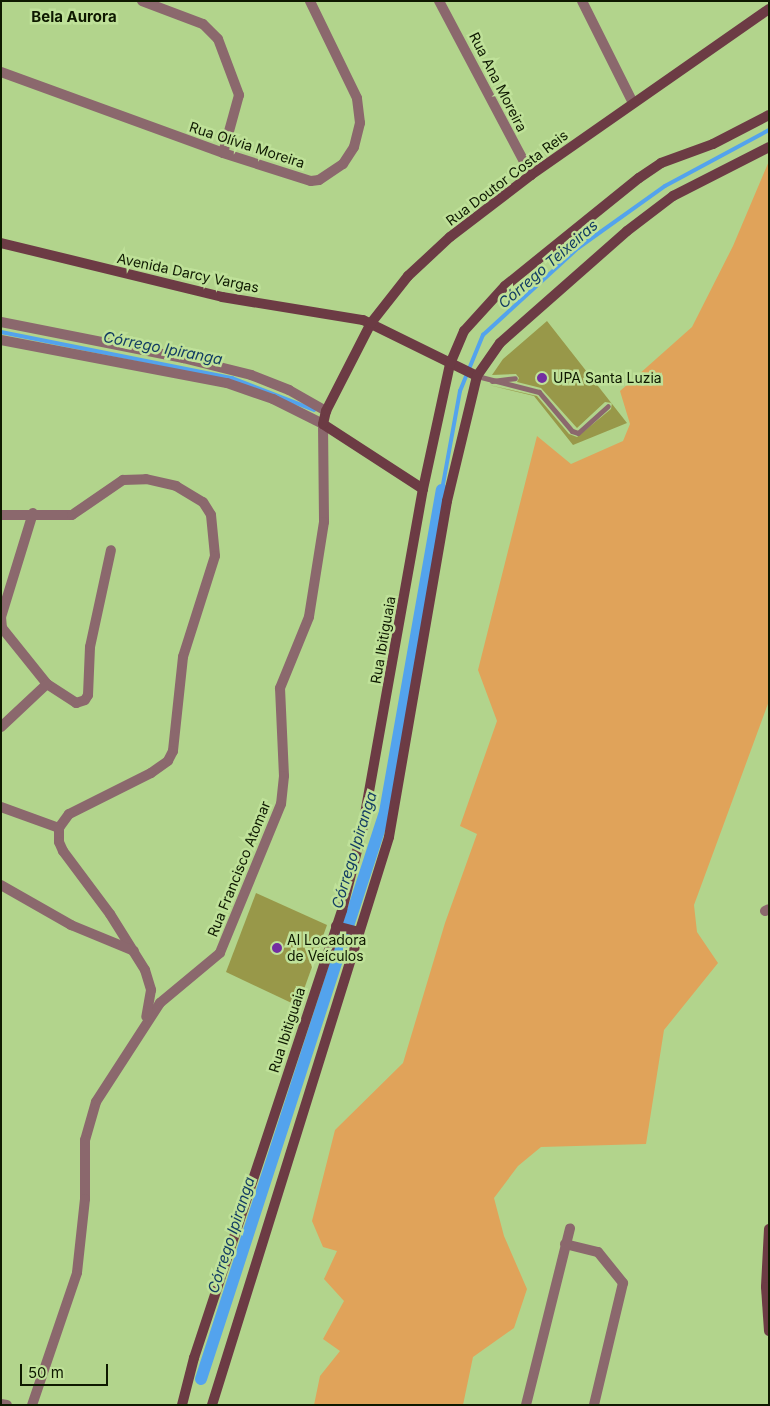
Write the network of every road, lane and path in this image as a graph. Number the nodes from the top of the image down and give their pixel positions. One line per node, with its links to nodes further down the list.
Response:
1 (142, 1): 10 (street)
2 (310, 1): 10 (street, Rua Olívia Moreira)
3 (439, 1): 11 (street, Rua Ana Moreira)
4 (582, 1): 7 (street)
5 (769, 9): 7 (main road, Rua Doutor Costa Reis)
6 (1, 72): 10 (street, Rua Olívia Moreira)
7 (634, 103): 11 (main road, Rua Doutor Costa Reis)
8 (769, 115): 16 (main road, Rua Ibitiguaia)
9 (769, 147): 17 (main road)
10 (223, 153)
11 (531, 176): 14 (main road, Rua Doutor Costa Reis)
12 (1, 243): 14 (main road, Avenida Darcy Vargas)
13 (1, 322): 21 (street)
14 (371, 323): 16 (main road, Avenida Darcy Vargas); 21 (main road, Rua Doutor Costa Reis)
15 (1, 340): 22 (street)
16 (454, 366): 17 (main road, Avenida Darcy Vargas); 23 (main road, Rua Ibitiguaia)
17 (475, 375): 19 (lane); 33 (main road)
18 (515, 378): 19 (lane)
19 (491, 381): 20 (lane)
20 (608, 406)
21 (326, 411): 22 (main road, Rua Doutor Costa Reis)
22 (323, 424): 23 (main road); 35 (street, Rua Francisco Atomar)
23 (423, 488): 32 (main road, Rua Ibitiguaia)
24 (33, 513): 25 (street); 27 (street); 30 (street)
25 (1, 515)
26 (111, 550): 27 (street)
27 (47, 684): 28 (street)
28 (1, 727)
29 (1, 806): 30 (street)
30 (59, 828): 34 (street)
31 (1, 885): 34 (street)
32 (338, 926): 33 (main road); 44 (main road, Rua Ibitiguaia)
33 (356, 932): 45 (main road)
34 (134, 951): 35 (street)
35 (146, 1020): 43 (street)
36 (570, 1228): 38 (street)
37 (769, 1229): 39 (main road)
38 (566, 1244): 46 (street); 47 (street)
39 (767, 1287): 40 (main road)
40 (769, 1331)
41 (1, 1404): 42 (street)
42 (8, 1405)
43 (32, 1405)
44 (182, 1405)
45 (212, 1405)
46 (526, 1405)
47 (594, 1405)

